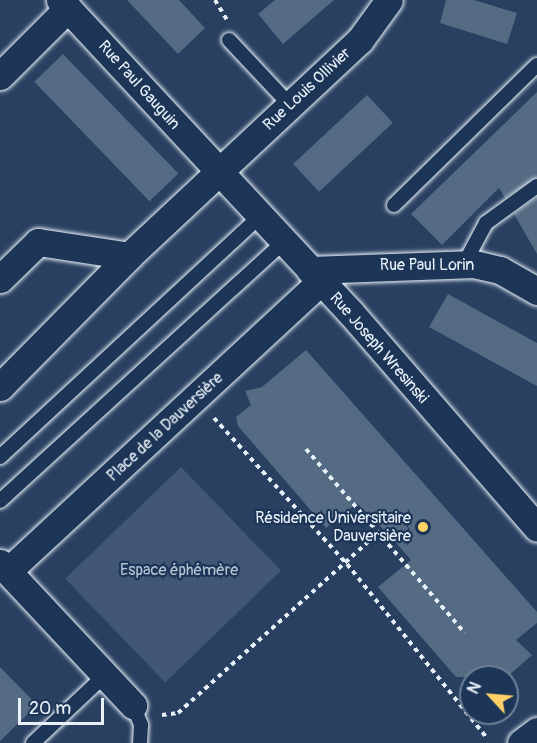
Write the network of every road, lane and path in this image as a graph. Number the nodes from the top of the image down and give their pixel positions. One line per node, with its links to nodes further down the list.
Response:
1 (215, 0): 4 (path)
2 (389, 0): 8 (street, Rue Louis Ollivier)
3 (64, 4): 7 (street); 9 (street, Rue Paul Gauguin)
4 (228, 21)
5 (229, 40): 8 (lane)
6 (537, 64): 11 (lane)
7 (0, 76)
8 (290, 105): 9 (street, Rue Louis Ollivier)
9 (218, 171): 12 (street, Rue Joseph Wresinski); 14 (street)
10 (537, 186): 15 (lane)
11 (394, 205)
12 (259, 217): 13 (street, Rue Joseph Wresinski); 22 (lane)
13 (284, 243): 16 (street, Rue Joseph Wresinski); 23 (lane)
14 (129, 256): 17 (street); 19 (street)
15 (464, 264): 16 (street, Rue Paul Lorin); 18 (street, Rue Paul Lorin)
16 (315, 276): 24 (street, Rue Joseph Wresinski); 27 (street, Place de la Dauversière)
17 (0, 279)
18 (537, 291)
19 (0, 387)
20 (207, 410): 26 (path)
21 (306, 449): 25 (path)
22 (0, 457)
23 (0, 501)
24 (537, 528)
25 (378, 533): 26 (path); 28 (path)
26 (347, 564): 30 (path); 32 (path)
27 (4, 567): 29 (street, Place de la Dauversière)
28 (465, 633)
29 (106, 674): 30 (street, Place de la Dauversière); 33 (lane)
30 (145, 706): 34 (lane)
31 (537, 731): 35 (street)
32 (487, 738)
33 (33, 743)
34 (140, 743)
35 (521, 743)

